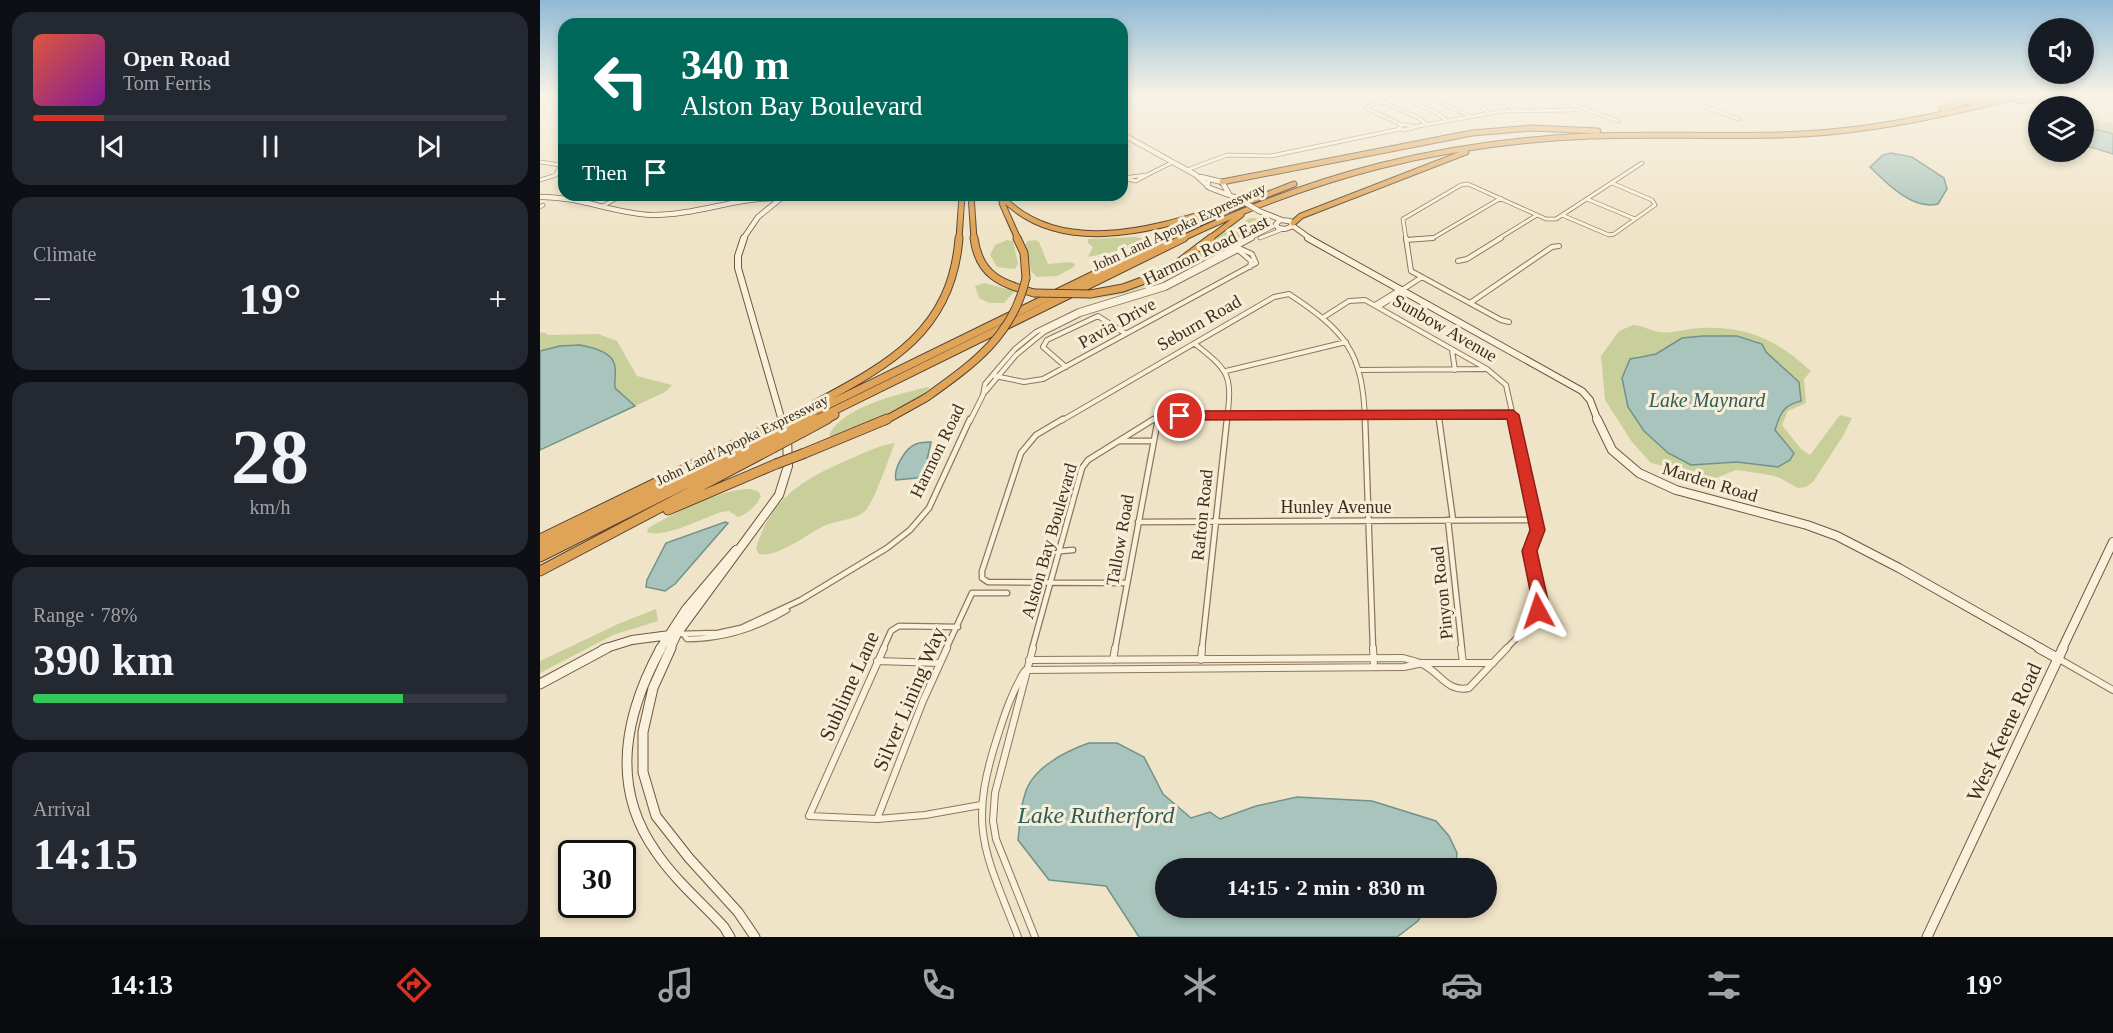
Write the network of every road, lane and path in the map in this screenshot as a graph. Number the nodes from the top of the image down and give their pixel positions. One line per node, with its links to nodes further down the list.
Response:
1 (1131, 139): 9 (street)
2 (1348, 139): 12 (street)
3 (1444, 139): 20 (highway)
4 (1497, 139): 13 (highway, John Land Apopka Expressway)
5 (1556, 139): 6 (highway, John Land Apopka Expressway)
6 (1525, 140): 18 (highway, John Land Apopka Expressway); 42 (highway)
7 (540, 162): 8 (street)
8 (558, 162)
9 (1173, 162): 12 (street); 15 (street)
10 (1642, 164): 17 (street)
11 (558, 171): 14 (street)
12 (1191, 172): 16 (street); 19 (street)
13 (1311, 178)
14 (540, 180)
15 (1128, 180)
16 (1213, 182): 19 (street); 20 (street)
17 (1611, 183): 27 (street); 40 (street)
18 (1301, 184): 21 (highway, John Land Apopka Expressway); 52 (highway, bridge); 73 (highway, John Land Apopka Expressway)
19 (1207, 185): 22 (street)
20 (1222, 185): 22 (street); 23 (street)
21 (1281, 188): 35 (highway); 73 (highway, John Land Apopka Expressway)
22 (1217, 190): 23 (street)
23 (1229, 194): 38 (street, bridge)
24 (540, 197): 25 (street)
25 (558, 197)
26 (1500, 198): 37 (street); 46 (street); 46 (street)
27 (1587, 199): 39 (street); 40 (street)
28 (579, 201): 36 (street)
29 (609, 201): 36 (street)
30 (735, 201): 36 (street)
31 (777, 201): 94 (street)
32 (961, 201): 73 (highway)
33 (971, 201): 52 (highway)
34 (1002, 201): 84 (highway, bridge)
35 (1006, 201)
36 (601, 206)
37 (1537, 214): 39 (street); 49 (street)
38 (1267, 215): 41 (street); 43 (street)
39 (1562, 216): 40 (street)
40 (1635, 219)
41 (1282, 220): 42 (street); 43 (street)
42 (1293, 224): 44 (street); 45 (street, Marden Road)
43 (1276, 225): 44 (street, Marden Road); 48 (street, Harmon Road East)
44 (1284, 229): 45 (street, Marden Road); 48 (street, Harmon Road East)
45 (1307, 237): 51 (street, Marden Road)
46 (1406, 240): 50 (street)
47 (1559, 246): 53 (street)
48 (1239, 249): 57 (street, Pavia Drive); 66 (street, Harmon Road East)
49 (1458, 261)
50 (1422, 277): 51 (street); 53 (street)
51 (1402, 290): 54 (street); 96 (street, Marden Road)
52 (1034, 293)
53 (1470, 303): 56 (street)
54 (1377, 306): 55 (street, Sunbow Avenue); 60 (street, Sunbow Avenue)
55 (1324, 317): 58 (street, Seburn Road); 59 (street, Seburn Road)
56 (1509, 322)
57 (1126, 334): 61 (street, Pavia Drive); 61 (street)
58 (1346, 342): 63 (street, Seburn Road); 65 (street)
59 (1195, 344): 65 (street); 90 (street, Seburn Road)
60 (1452, 350): 62 (street, Sunbow Avenue); 64 (street)
61 (1066, 367): 66 (street, Pavia Drive)
62 (1487, 369): 64 (street); 69 (street, Sunbow Avenue)
63 (1360, 370): 64 (street); 71 (street, Seburn Road)
64 (1455, 370)
65 (1226, 371): 70 (street, Rafton Road)
66 (994, 376): 67 (street, Harmon Road East)
67 (988, 384): 94 (street, Harmon Road)
68 (1438, 415): 69 (street); 71 (street); 78 (street, Pinyon Road)
69 (1513, 415): 79 (street, Sunbow Avenue)
70 (1227, 416): 71 (street); 72 (street); 80 (street, Rafton Road)
71 (1365, 416): 77 (street, Seburn Road)
72 (1158, 417): 75 (street, Alston Bay Boulevard); 76 (street, Tallow Road)
73 (800, 423): 74 (highway, bridge); 74 (highway, John Land Apopka Expressway, bridge)
74 (770, 438): 82 (highway); 84 (highway); 85 (highway, John Land Apopka Expressway); 88 (highway, John Land Apopka Expressway)
75 (1118, 441): 76 (street); 87 (street, Alston Bay Boulevard)
76 (1154, 441): 81 (street, Tallow Road)
77 (1370, 520): 78 (street, Hunley Avenue); 80 (street, Hunley Avenue); 95 (street, Seburn Road)
78 (1450, 520): 79 (street, Hunley Avenue); 103 (street, Pinyon Road)
79 (1535, 520): 104 (street, Sunbow Avenue)
80 (1215, 521): 81 (street, Hunley Avenue); 99 (street, Rafton Road)
81 (1138, 522): 91 (street, Tallow Road)
82 (540, 539)
83 (2113, 542): 96 (street, West Keene Road)
84 (588, 546): 89 (highway)
85 (540, 548)
86 (1073, 550): 87 (street)
87 (1061, 551): 90 (street, Alston Bay Boulevard)
88 (540, 557)
89 (540, 571)
90 (1052, 583): 91 (street, Seburn Road); 97 (street, Alston Bay Boulevard)
91 (1127, 583): 98 (street, Tallow Road)
92 (1007, 593): 93 (street, Silver Lining Way)
93 (958, 627): 100 (street, Sublime Lane); 101 (street, Silver Lining Way)
94 (676, 635): 109 (street, Harmon Road); 115 (street); 116 (street)
95 (1376, 658): 99 (street); 102 (street); 105 (street, Seburn Road)
96 (2059, 659): 110 (street, Marden Road); 119 (street, West Keene Road)
97 (1029, 660): 98 (street); 108 (street, Alston Bay Boulevard)
98 (1113, 660): 99 (street); 106 (street, Tallow Road)
99 (1201, 660): 107 (street, Rafton Road)
100 (877, 662): 101 (street); 114 (street, Sublime Lane)
101 (940, 663): 114 (street, Silver Lining Way)
102 (1423, 663): 103 (street); 104 (street, Sunbow Avenue); 105 (street)
103 (1463, 663): 104 (street)
104 (1494, 663)
105 (1374, 667): 107 (street)
106 (1111, 669): 107 (street); 108 (street)
107 (1200, 669)
108 (1026, 670): 111 (street, Alston Bay Boulevard); 112 (street, Alston Bay Boulevard)
109 (540, 684)
110 (2113, 690)
111 (987, 767): 112 (street); 113 (street, Alston Bay Boulevard)
112 (1001, 769): 118 (street, Alston Bay Boulevard)
113 (981, 804): 114 (street); 117 (street, Alston Bay Boulevard)
114 (877, 819)
115 (730, 937)
116 (755, 937)
117 (1018, 937)
118 (1035, 937)
119 (1927, 937)

